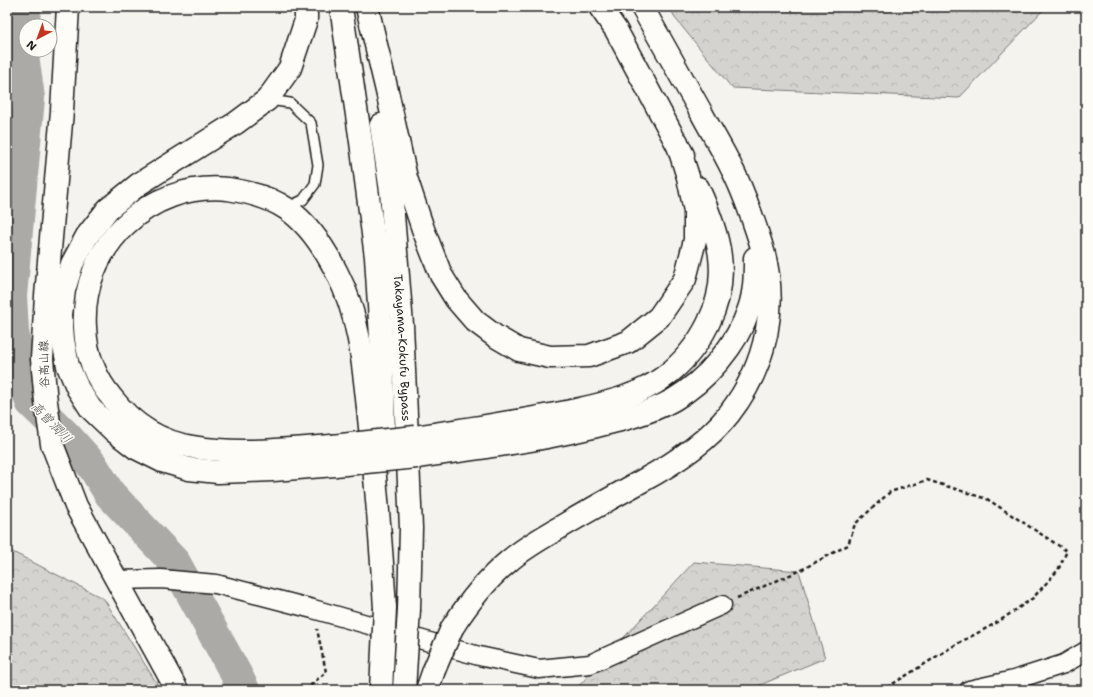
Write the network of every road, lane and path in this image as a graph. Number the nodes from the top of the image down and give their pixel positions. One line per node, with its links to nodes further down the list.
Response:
1 (68, 7): 14 (main road, 谷高山線)
2 (306, 7): 8 (main road)
3 (341, 7): 16 (main road, Takayama-Kokufu Bypass)
4 (363, 7): 23 (main road, Takayama-Kokufu Bypass, bridge)
5 (368, 7): 9 (main road)
6 (600, 7): 9 (main road)
7 (642, 7): 11 (main road)
8 (267, 100): 10 (lane); 13 (main road)
9 (677, 142): 12 (main road)
10 (286, 208): 13 (main road); 16 (main road)
11 (752, 217): 12 (main road); 19 (main road, bridge)
12 (416, 447): 13 (main road, bridge)
13 (334, 455)
14 (115, 580): 17 (street); 20 (main road, 谷高山線)
15 (722, 605): 17 (street); 24 (path)
16 (385, 608): 22 (main road, Takayama-Kokufu Bypass, bridge)
17 (312, 609): 21 (path)
18 (1086, 651): 25 (street)
19 (430, 680)
20 (177, 690)
21 (305, 690)
22 (381, 690)
23 (404, 690)
24 (883, 690)
25 (969, 690)

